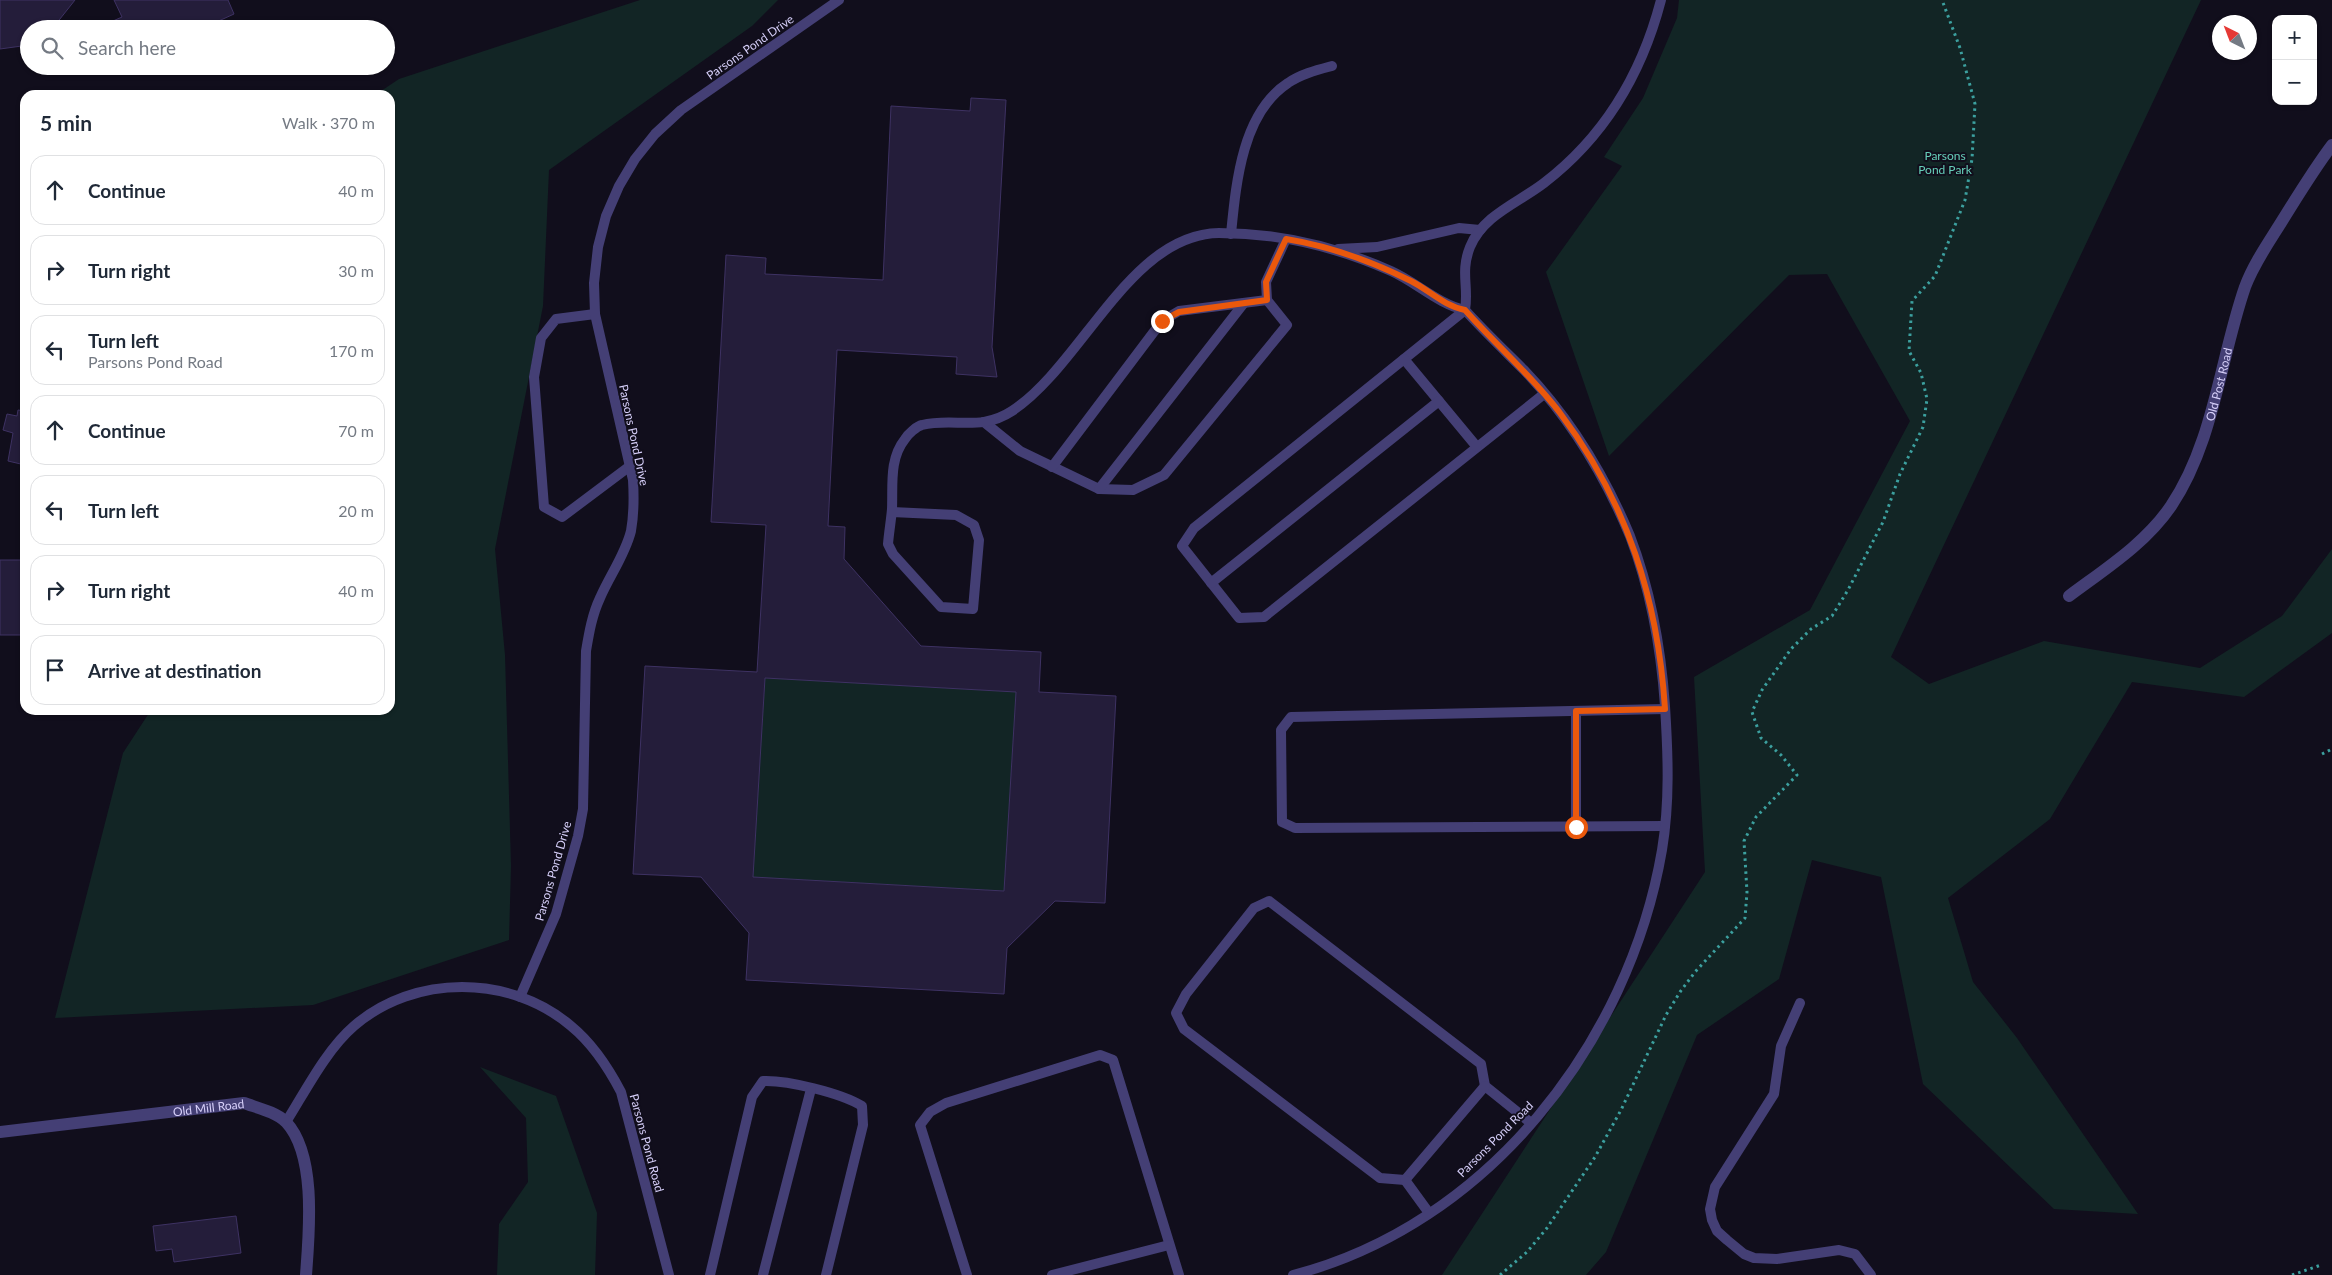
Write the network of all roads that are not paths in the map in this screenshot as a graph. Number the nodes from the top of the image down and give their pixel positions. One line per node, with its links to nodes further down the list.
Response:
1 (839, 0): 12 (lane, Parsons Pond Drive)
2 (1661, 0): 5 (lane)
3 (1332, 66): 6 (lane)
4 (2332, 144): 23 (street, Old Post Road)
5 (1480, 230): 8 (lane); 11 (lane)
6 (1231, 234): 7 (lane); 16 (lane)
7 (1286, 239): 8 (lane); 9 (lane)
8 (1330, 249): 11 (lane)
9 (1267, 300): 10 (lane); 20 (lane)
10 (1244, 303): 19 (lane); 20 (lane)
11 (1465, 310): 13 (lane); 14 (lane, Parsons Pond Road)
12 (596, 314): 18 (lane, Parsons Pond Drive); 18 (lane)
13 (1404, 359): 15 (lane); 22 (lane)
14 (1544, 394): 17 (lane); 24 (lane, Parsons Pond Road)
15 (1439, 401): 17 (lane); 22 (lane)
16 (984, 422): 19 (lane); 21 (lane)
17 (1477, 447): 22 (lane)
18 (630, 466): 28 (lane, Parsons Pond Drive)
19 (1052, 467): 20 (lane)
20 (1099, 489)
21 (892, 512): 21 (lane)
22 (1211, 582)
23 (2069, 596)
24 (1665, 709): 25 (lane); 26 (lane, Parsons Pond Road)
25 (1576, 711): 27 (lane); 27 (lane)
26 (1665, 826): 27 (lane); 33 (lane, Parsons Pond Road)
27 (1576, 827)
28 (520, 997): 32 (lane, Parsons Pond Road); 39 (lane, Parsons Pond Road)
29 (1800, 1003): 47 (lane)
30 (1485, 1086): 33 (lane); 35 (lane); 35 (lane)
31 (811, 1089): 40 (lane); 41 (lane); 42 (lane)
32 (286, 1122): 34 (street, Old Mill Road); 38 (street)
33 (1531, 1123): 36 (lane, Parsons Pond Road)
34 (0, 1132)
35 (1405, 1180): 36 (lane)
36 (1429, 1213): 46 (lane, Parsons Pond Road)
37 (1169, 1245): 43 (lane); 44 (lane); 45 (lane)
38 (306, 1275)
39 (669, 1275)
40 (710, 1275)
41 (763, 1275)
42 (826, 1275)
43 (967, 1275)
44 (1052, 1275)
45 (1179, 1275)
46 (1293, 1275)
47 (1870, 1275)

